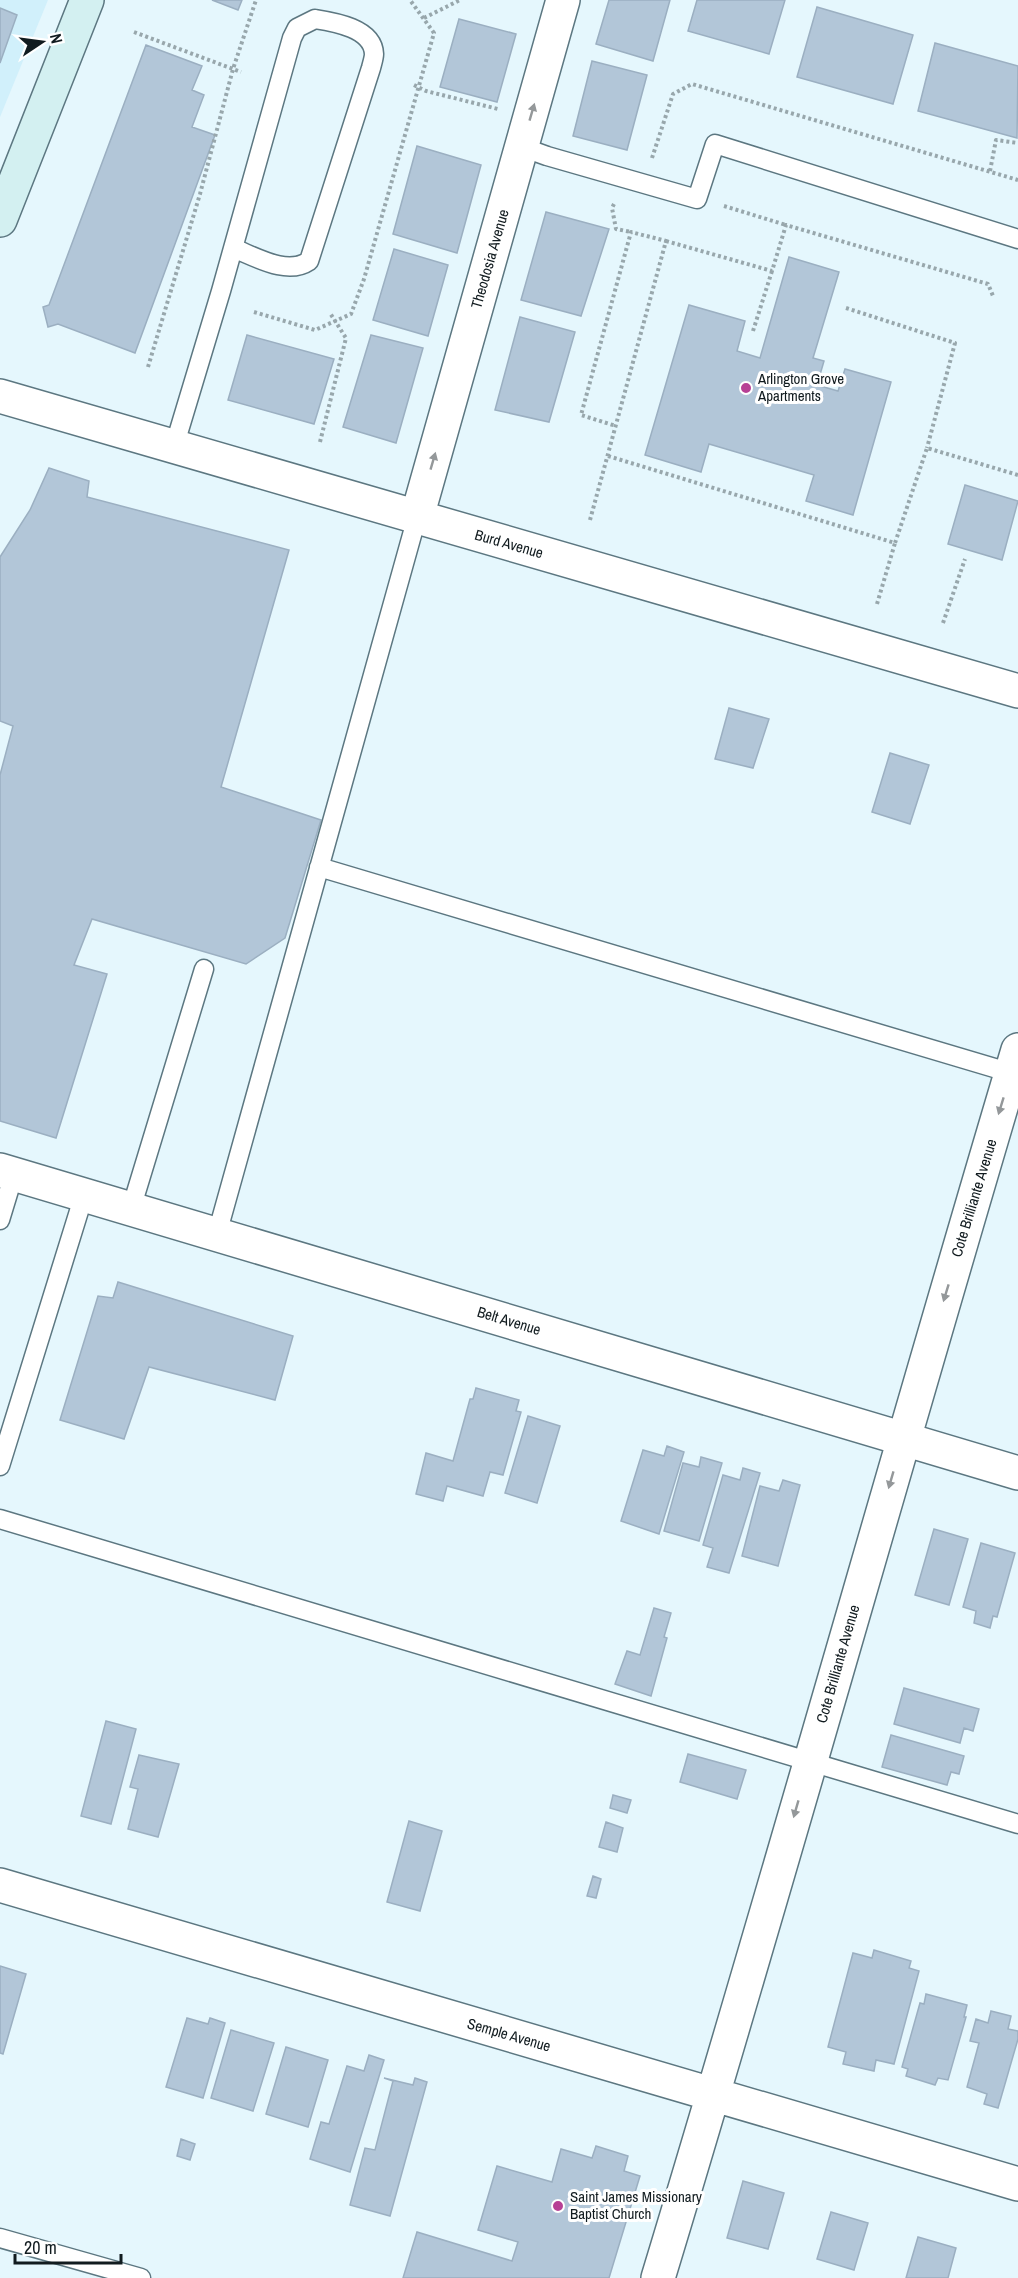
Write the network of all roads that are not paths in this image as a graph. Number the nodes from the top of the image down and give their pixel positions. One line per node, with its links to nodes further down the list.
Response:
1 (87, 0): 4 (main road)
2 (563, 0): 3 (street, Theodosia Avenue, one-way to 2)
3 (522, 147): 5 (lane); 9 (street, Theodosia Avenue, one-way to 3)
4 (0, 220)
5 (1018, 239)
6 (233, 249): 6 (lane); 8 (lane)
7 (0, 396): 8 (street, Burd Avenue)
8 (174, 447): 9 (street, Burd Avenue)
9 (417, 517): 10 (street, Burd Avenue); 11 (lane)
10 (1018, 691)
11 (319, 867): 13 (lane); 18 (lane)
12 (204, 969): 16 (lane)
13 (1016, 1066): 19 (street, Cote Brilliante Avenue, one-way to 19)
14 (7, 1172): 15 (street, Belt Avenue); 17 (lane)
15 (84, 1195): 16 (street, Belt Avenue); 20 (lane)
16 (131, 1209): 18 (street, Belt Avenue)
17 (0, 1220)
18 (217, 1234): 19 (street, Belt Avenue)
19 (903, 1439): 21 (street, Belt Avenue); 23 (street, Cote Brilliante Avenue, one-way to 23)
20 (0, 1466)
21 (1018, 1473)
22 (0, 1520): 23 (lane)
23 (809, 1763): 24 (lane); 26 (street, Cote Brilliante Avenue, one-way to 26)
24 (1018, 1824)
25 (0, 1885): 26 (street, Semple Avenue)
26 (713, 2095): 27 (street, Semple Avenue); 30 (street, Cote Brilliante Avenue)
27 (1018, 2184)
28 (0, 2238): 29 (lane)
29 (141, 2278)
30 (658, 2278)

